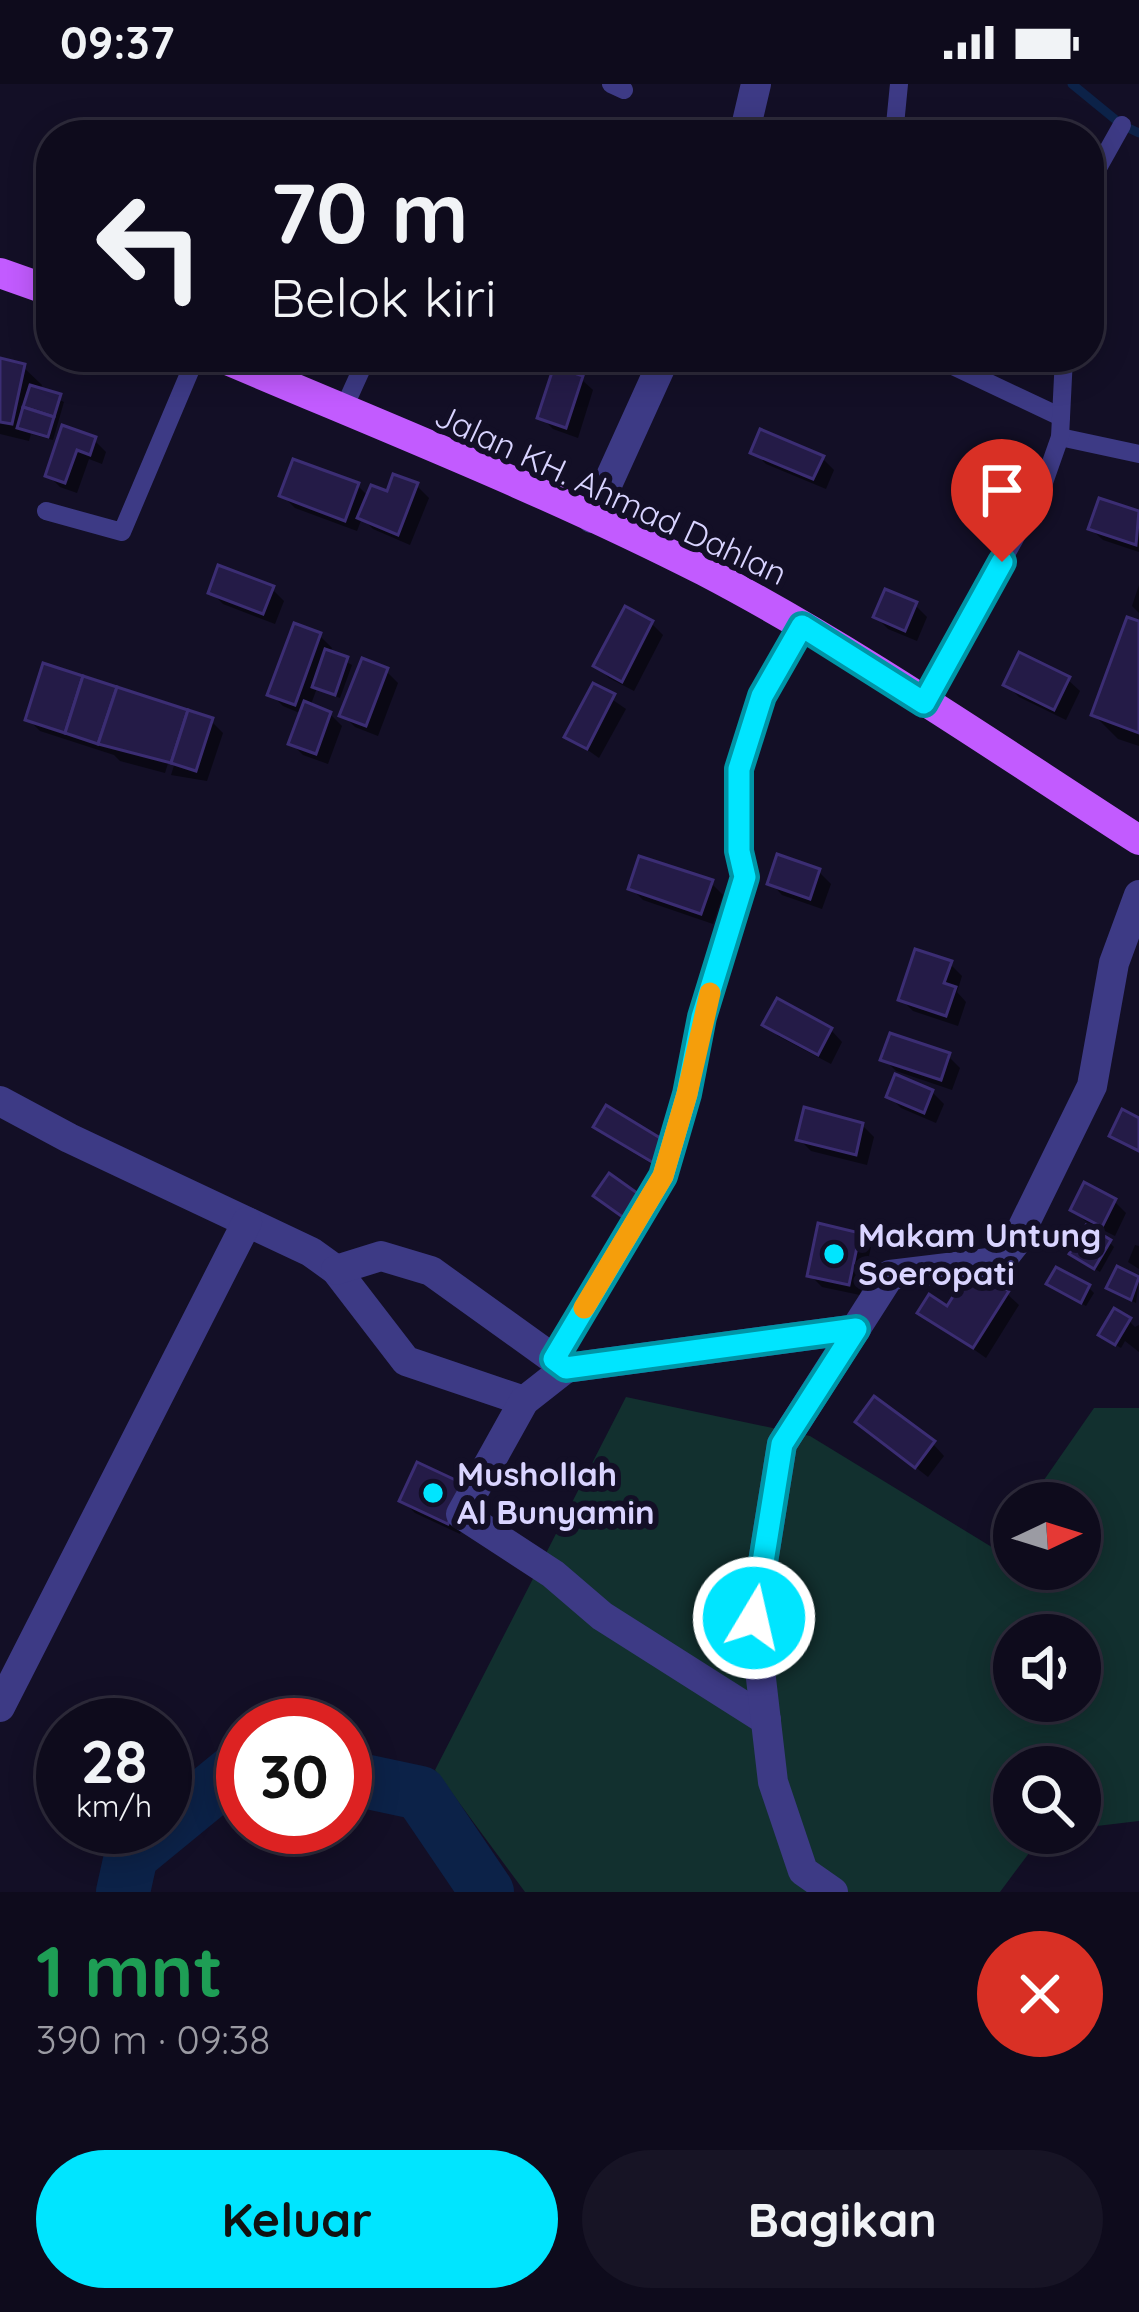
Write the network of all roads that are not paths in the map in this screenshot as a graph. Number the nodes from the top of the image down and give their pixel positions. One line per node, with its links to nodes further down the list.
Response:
1 (755, 84): 3 (street)
2 (899, 84): 4 (lane)
3 (747, 120)
4 (895, 120)
5 (1122, 124): 6 (lane)
6 (1104, 157)
7 (0, 273): 8 (main road)
8 (36, 286)
9 (190, 372): 18 (lane)
10 (255, 372): 15 (main road, Jalan KH. Ahmad Dahlan)
11 (360, 372): 15 (lane)
12 (657, 372): 19 (street)
13 (961, 372): 16 (lane)
14 (1063, 372): 16 (lane)
15 (343, 410): 19 (main road, Jalan KH. Ahmad Dahlan)
16 (1060, 427): 17 (lane); 21 (lane)
17 (1139, 454)
18 (46, 511)
19 (592, 518): 20 (main road, Jalan KH. Ahmad Dahlan)
20 (802, 626): 21 (main road, Jalan KH. Ahmad Dahlan); 28 (lane)
21 (924, 703): 22 (main road, Jalan KH. Ahmad Dahlan)
22 (1139, 840)
23 (1139, 895): 27 (street)
24 (0, 1101): 25 (street)
25 (247, 1222): 26 (street); 30 (street)
26 (336, 1270): 28 (street); 29 (street)
27 (856, 1329): 28 (street); 31 (street)
28 (560, 1364): 29 (street)
29 (524, 1401): 31 (street)
30 (0, 1707)
31 (766, 1720): 32 (street)
32 (833, 1892)

